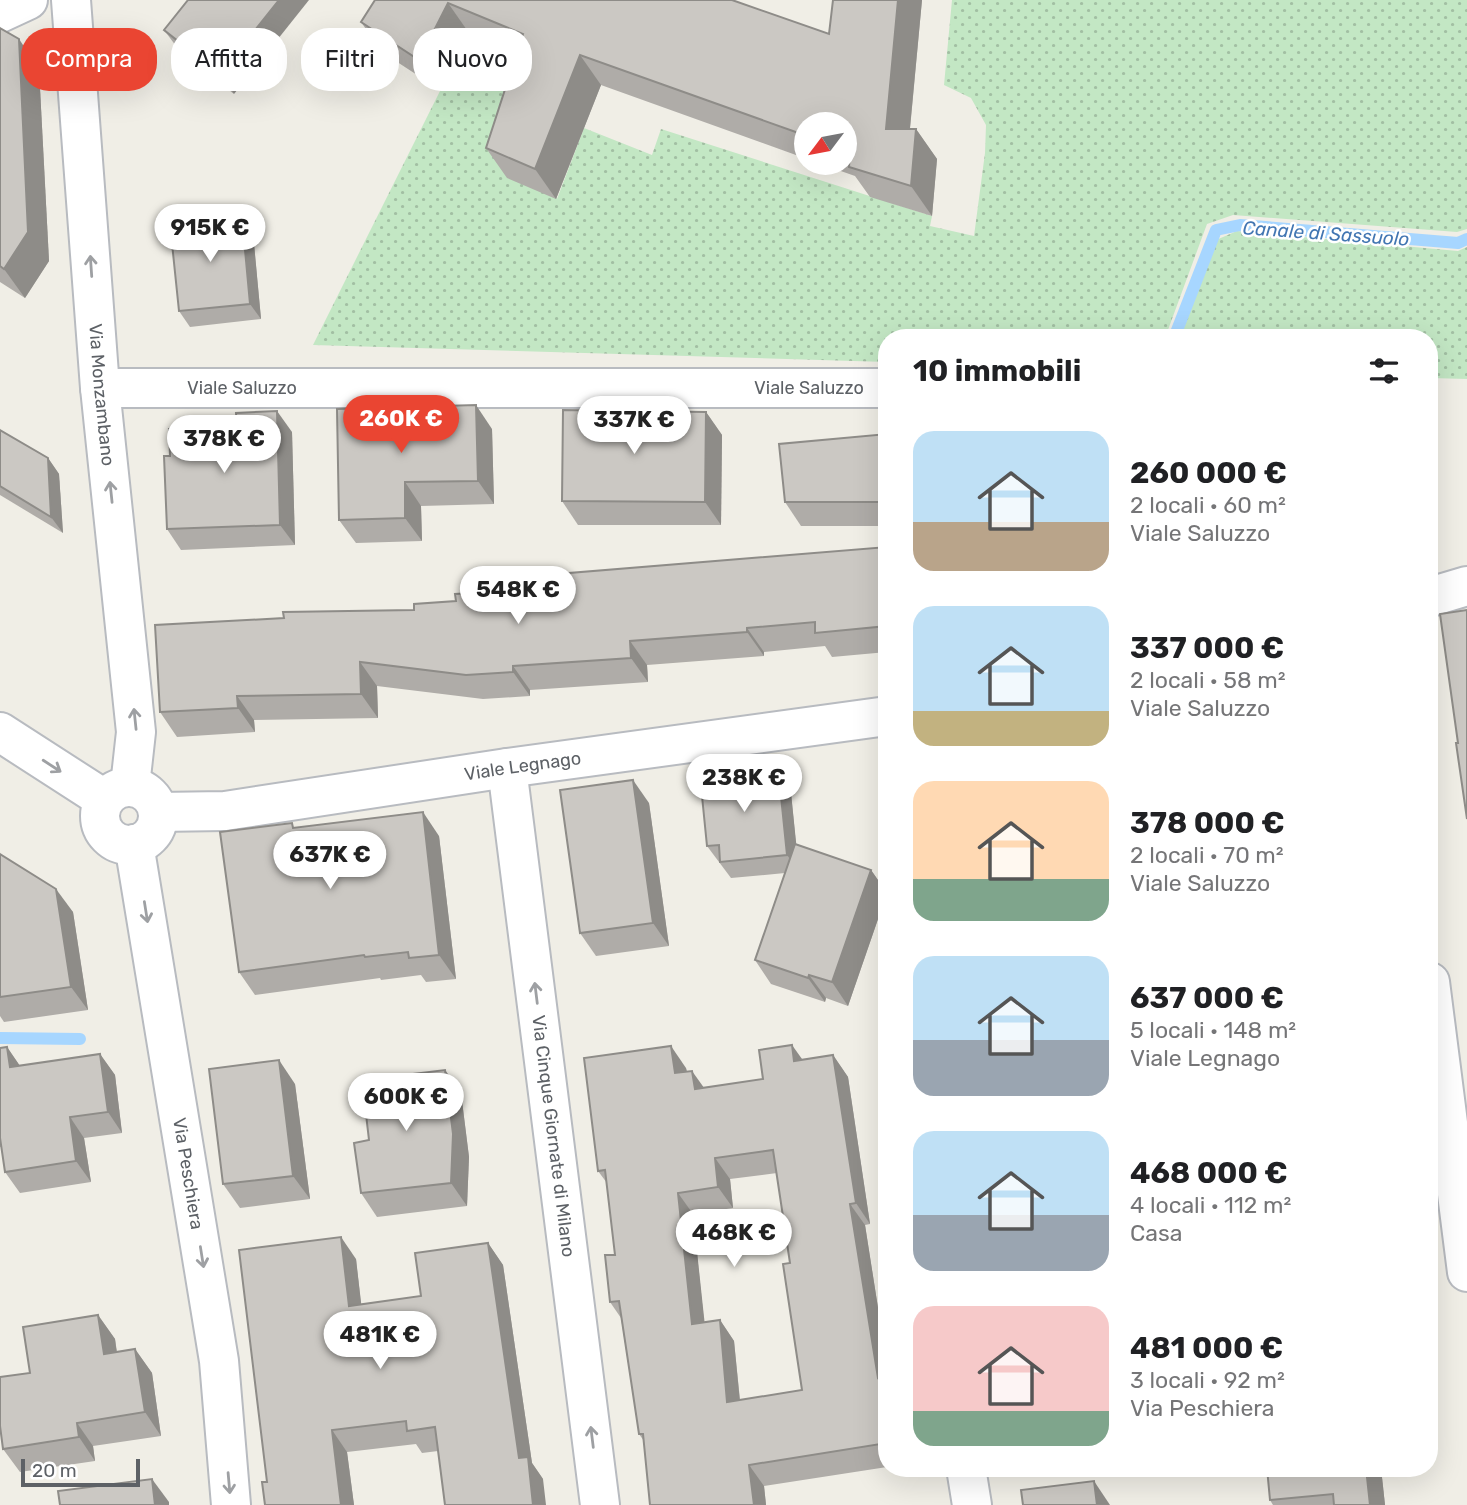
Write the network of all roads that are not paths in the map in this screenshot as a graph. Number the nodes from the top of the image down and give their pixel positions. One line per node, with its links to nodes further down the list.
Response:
1 (28, 0): 3 (street)
2 (71, 0): 4 (street, Via Monzambano, one-way to 2)
3 (0, 13)
4 (100, 388): 5 (street, Viale Saluzzo); 11 (street, Via Monzambano, one-way to 4)
5 (878, 388)
6 (1467, 586): 7 (street)
7 (1438, 595)
8 (878, 717): 10 (street, Viale Legnago)
9 (0, 732): 11 (street, one-way to 11)
10 (508, 768): 12 (street, Viale Legnago); 18 (street, Via Cinque Giornate di Milano, one-way to 10)
11 (117, 793): 12 (street); 13 (street)
12 (158, 812): 13 (street)
13 (134, 844): 17 (street, Via Peschiera, one-way to 17)
14 (1438, 1045): 15 (street)
15 (1467, 1272)
16 (967, 1477): 19 (street)
17 (231, 1505)
18 (600, 1505)
19 (972, 1505)

